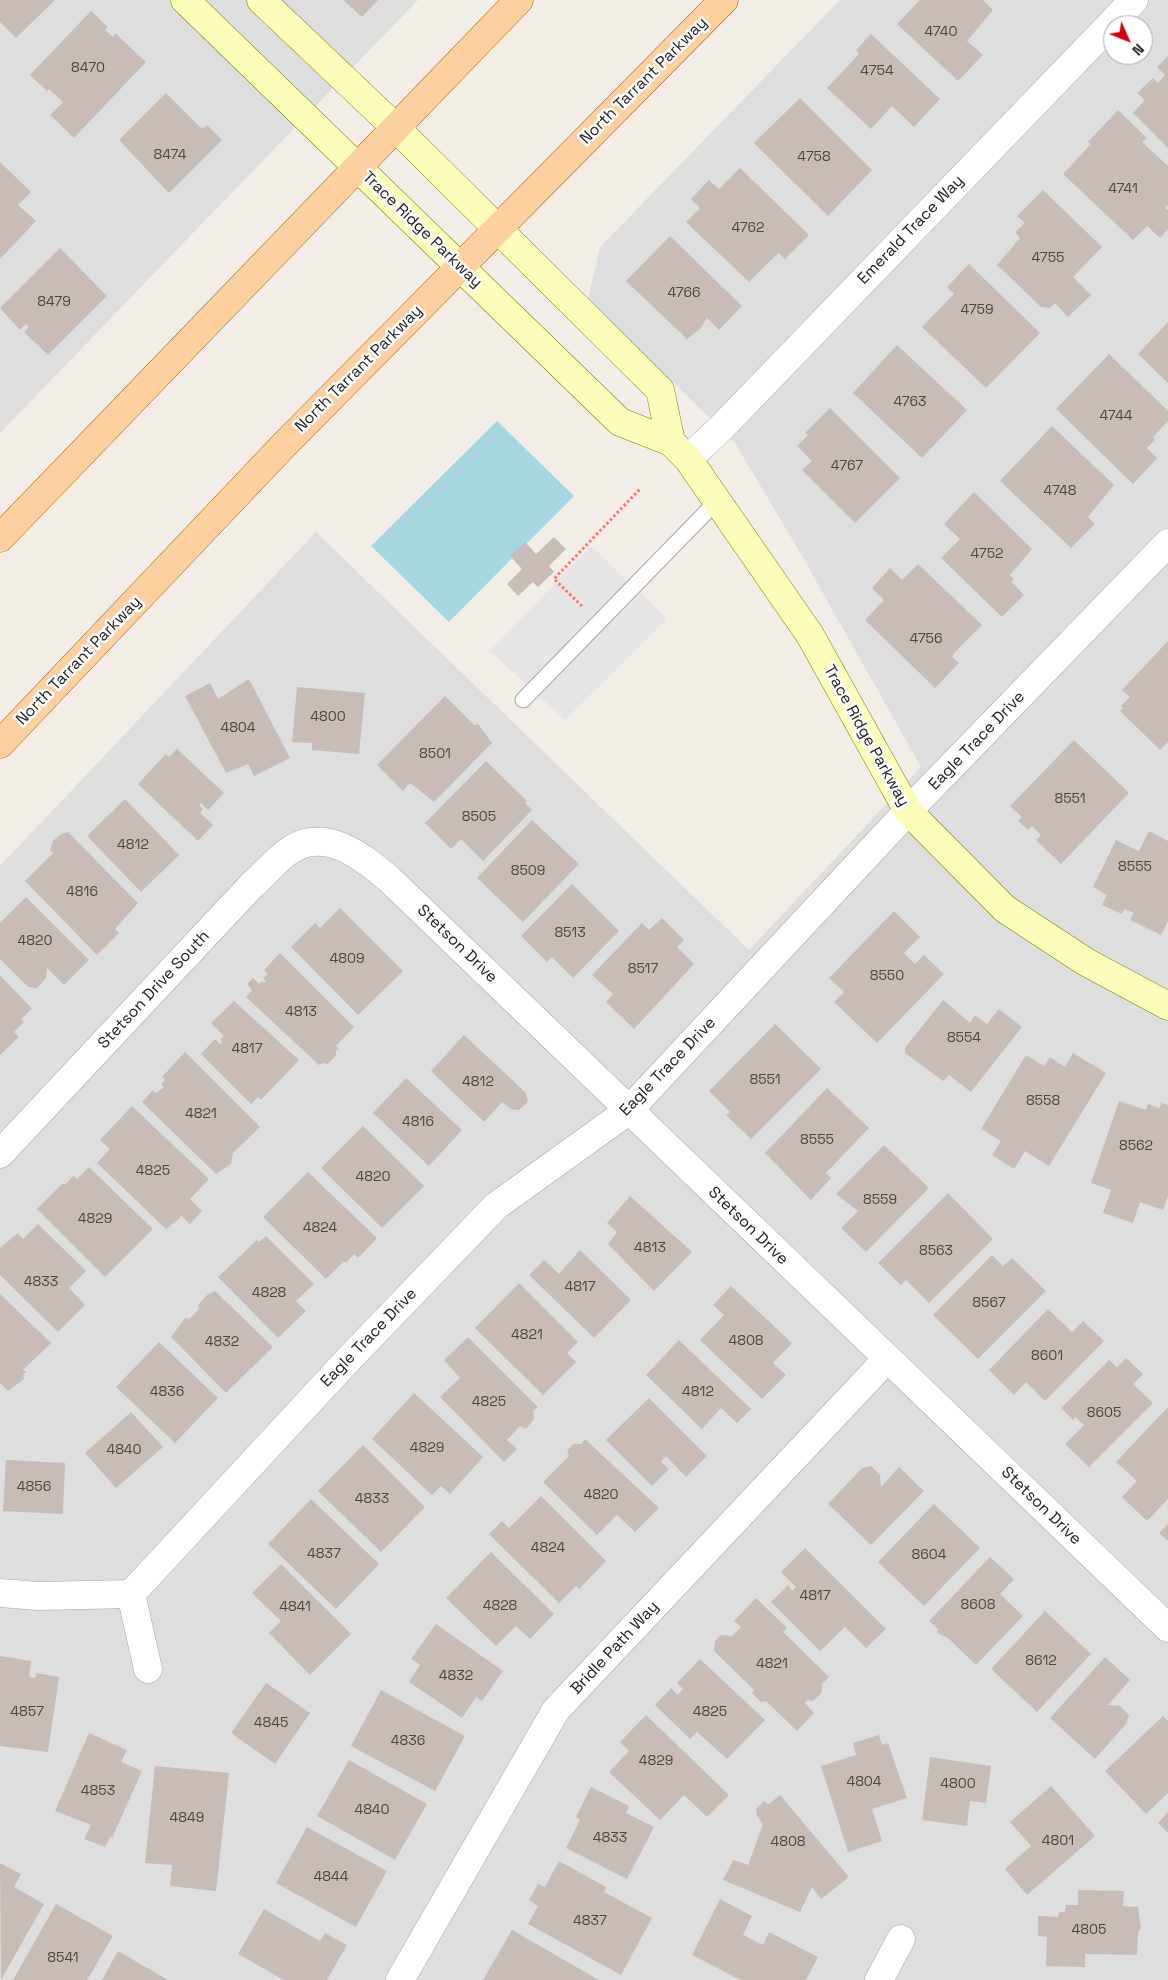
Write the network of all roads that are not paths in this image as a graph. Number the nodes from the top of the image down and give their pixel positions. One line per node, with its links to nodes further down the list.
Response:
1 (185, 0): 7 (street, Trace Ridge Parkway)
2 (261, 0): 6 (street, Trace Ridge Parkway)
3 (519, 0): 6 (main road)
4 (724, 0): 8 (main road, North Tarrant Parkway)
5 (1134, 0): 10 (street, Emerald Trace Way)
6 (397, 129): 7 (main road); 8 (street, Trace Ridge Parkway)
7 (358, 170): 9 (street, Trace Ridge Parkway); 12 (main road)
8 (498, 229): 9 (main road, North Tarrant Parkway); 10 (street, Trace Ridge Parkway)
9 (461, 267): 10 (street, Trace Ridge Parkway); 15 (main road, North Tarrant Parkway)
10 (679, 450): 11 (street, Trace Ridge Parkway)
11 (717, 501): 14 (lane); 16 (street, Trace Ridge Parkway)
12 (0, 538)
13 (1168, 544): 16 (street, Eagle Trace Drive)
14 (523, 700)
15 (0, 744)
16 (908, 811): 18 (street, Trace Ridge Parkway); 19 (street, Eagle Trace Drive)
17 (318, 840): 19 (street, Stetson Drive); 20 (street, Stetson Drive South)
18 (1168, 1006)
19 (628, 1111): 21 (street, Stetson Drive); 23 (street, Eagle Trace Drive)
20 (0, 1154)
21 (887, 1359): 24 (street, Stetson Drive); 27 (street, Bridle Path Way)
22 (0, 1593): 23 (street)
23 (131, 1594): 25 (street)
24 (1168, 1628)
25 (148, 1669)
26 (901, 1939): 28 (street)
27 (400, 1980)
28 (879, 1980)

